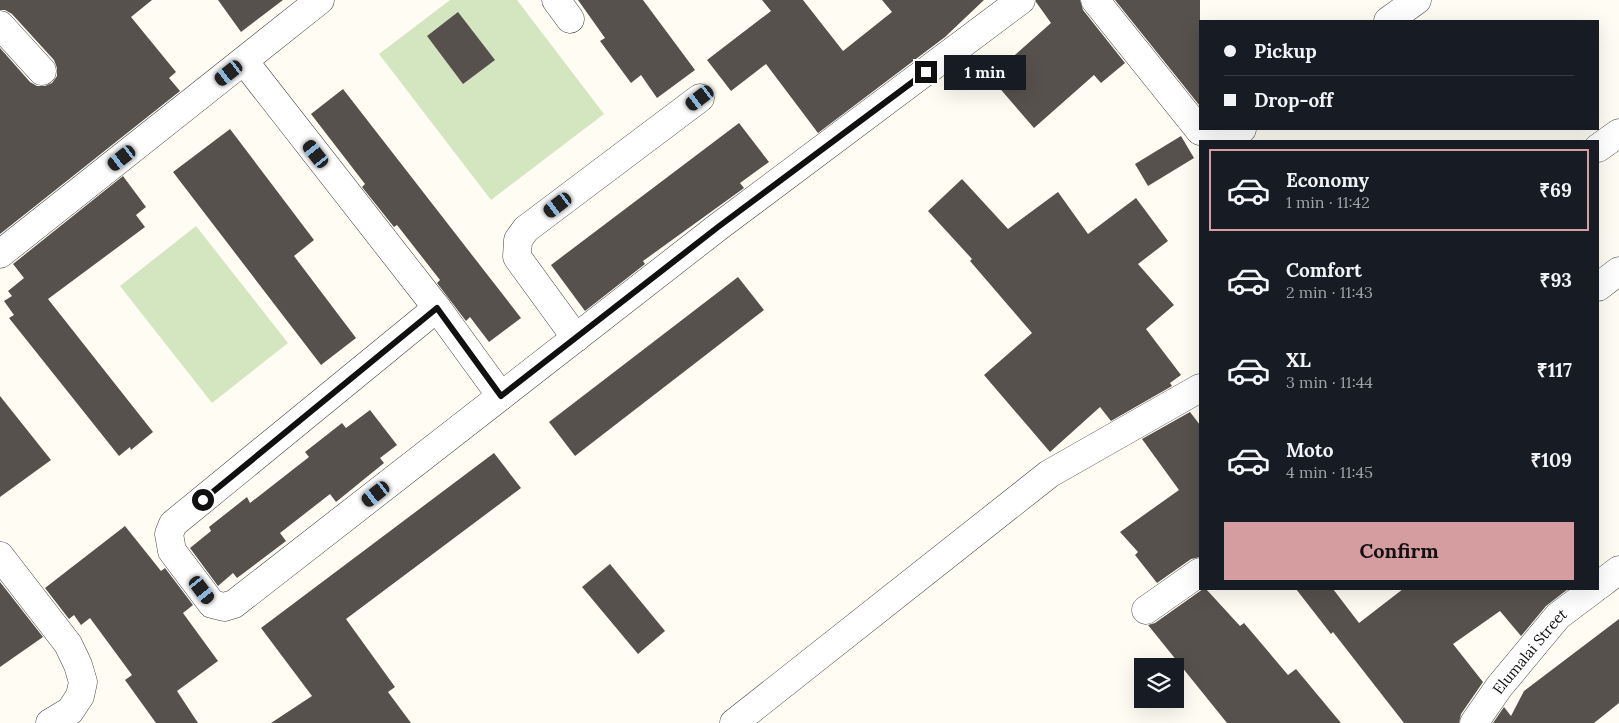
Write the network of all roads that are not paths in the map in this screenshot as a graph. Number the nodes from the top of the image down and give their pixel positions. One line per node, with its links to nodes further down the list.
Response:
1 (320, 0): 7 (street)
2 (1022, 0): 19 (street)
3 (1094, 0): 11 (street)
4 (1417, 0): 5 (street)
5 (1389, 20)
6 (0, 25): 8 (street)
7 (244, 61): 15 (street); 18 (street)
8 (42, 71)
9 (700, 98): 19 (street)
10 (1199, 130): 12 (street)
11 (1199, 130)
12 (1241, 130)
13 (1619, 133): 14 (street)
14 (1599, 147)
15 (0, 254)
16 (1619, 272): 17 (street)
17 (1599, 286)
18 (437, 308): 21 (street); 21 (street)
19 (576, 338): 21 (street)
20 (1199, 389): 29 (street)
21 (501, 396)
22 (0, 556): 28 (street)
23 (1619, 570): 25 (street)
24 (1199, 573): 27 (street)
25 (1599, 585)
26 (1593, 590): 30 (street, Elumalai Street)
27 (1146, 610)
28 (50, 723)
29 (734, 723)
30 (1474, 723)

